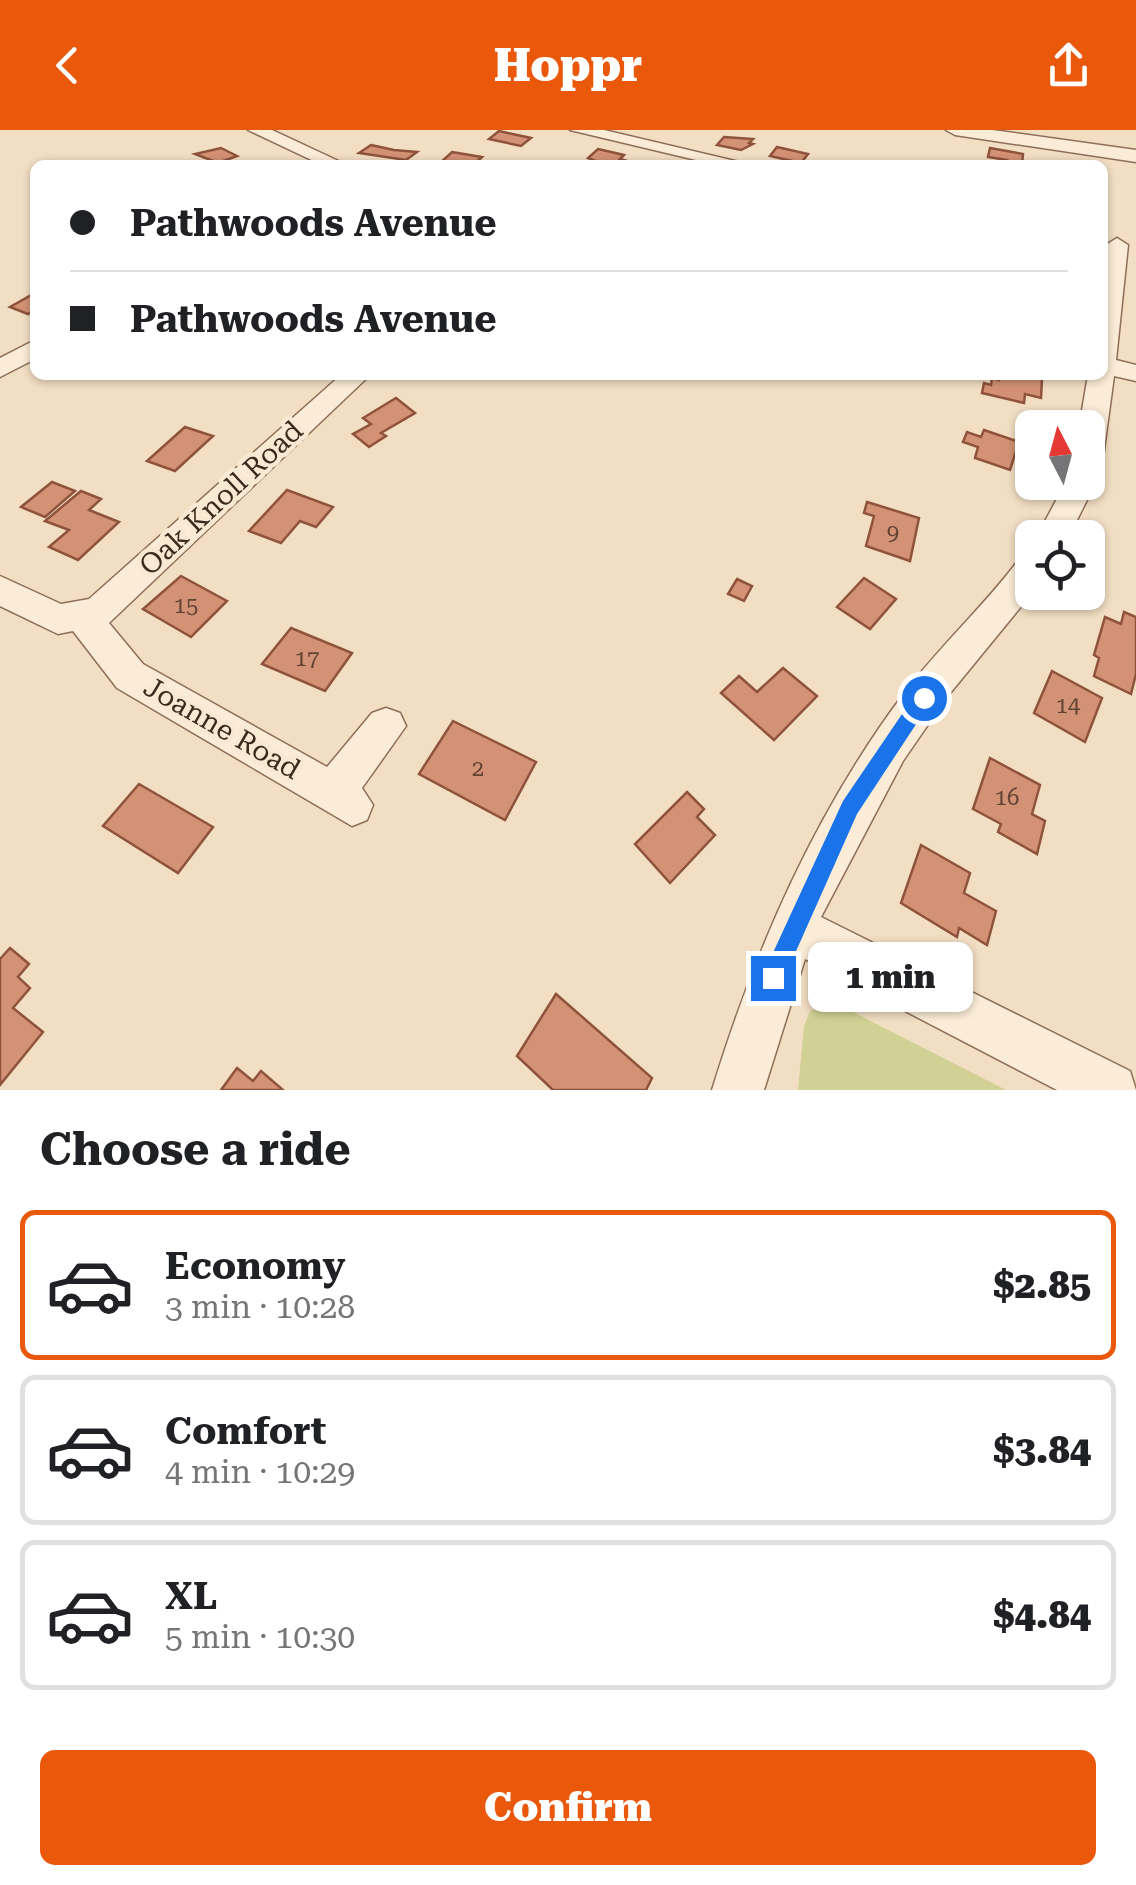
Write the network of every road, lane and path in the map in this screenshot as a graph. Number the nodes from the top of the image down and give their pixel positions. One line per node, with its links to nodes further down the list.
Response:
1 (257, 130): 5 (street)
2 (579, 130): 6 (street)
3 (955, 130): 4 (street)
4 (1136, 156)
5 (326, 160)
6 (720, 160)
7 (1118, 246): 8 (street)
8 (1108, 325)
9 (30, 351): 11 (street)
10 (1108, 366): 12 (street)
11 (0, 369)
12 (1136, 374)
13 (351, 380): 18 (street, Oak Knoll Road)
14 (1100, 380): 15 (street)
15 (1096, 410)
16 (1015, 588): 20 (street)
17 (0, 590): 18 (street)
18 (83, 618): 19 (street, Joanne Road)
19 (386, 726)
20 (793, 928): 21 (street); 22 (street)
21 (738, 1090)
22 (1111, 1090)

